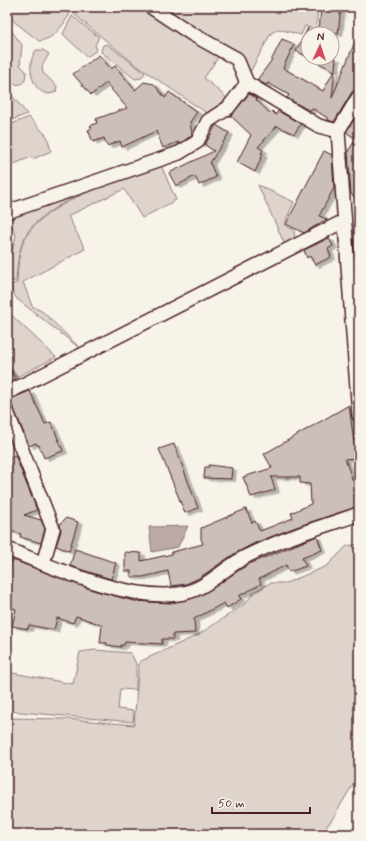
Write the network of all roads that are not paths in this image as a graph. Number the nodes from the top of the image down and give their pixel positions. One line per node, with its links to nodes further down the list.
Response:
1 (151, 7): 2 (street)
2 (247, 83): 4 (street); 5 (street)
3 (359, 96): 4 (street)
4 (338, 131): 6 (street)
5 (7, 212)
6 (344, 223): 7 (street); 9 (street)
7 (7, 392)
8 (7, 412): 12 (street)
9 (359, 415)
10 (359, 514): 12 (street)
11 (7, 549): 12 (street)
12 (43, 563)

